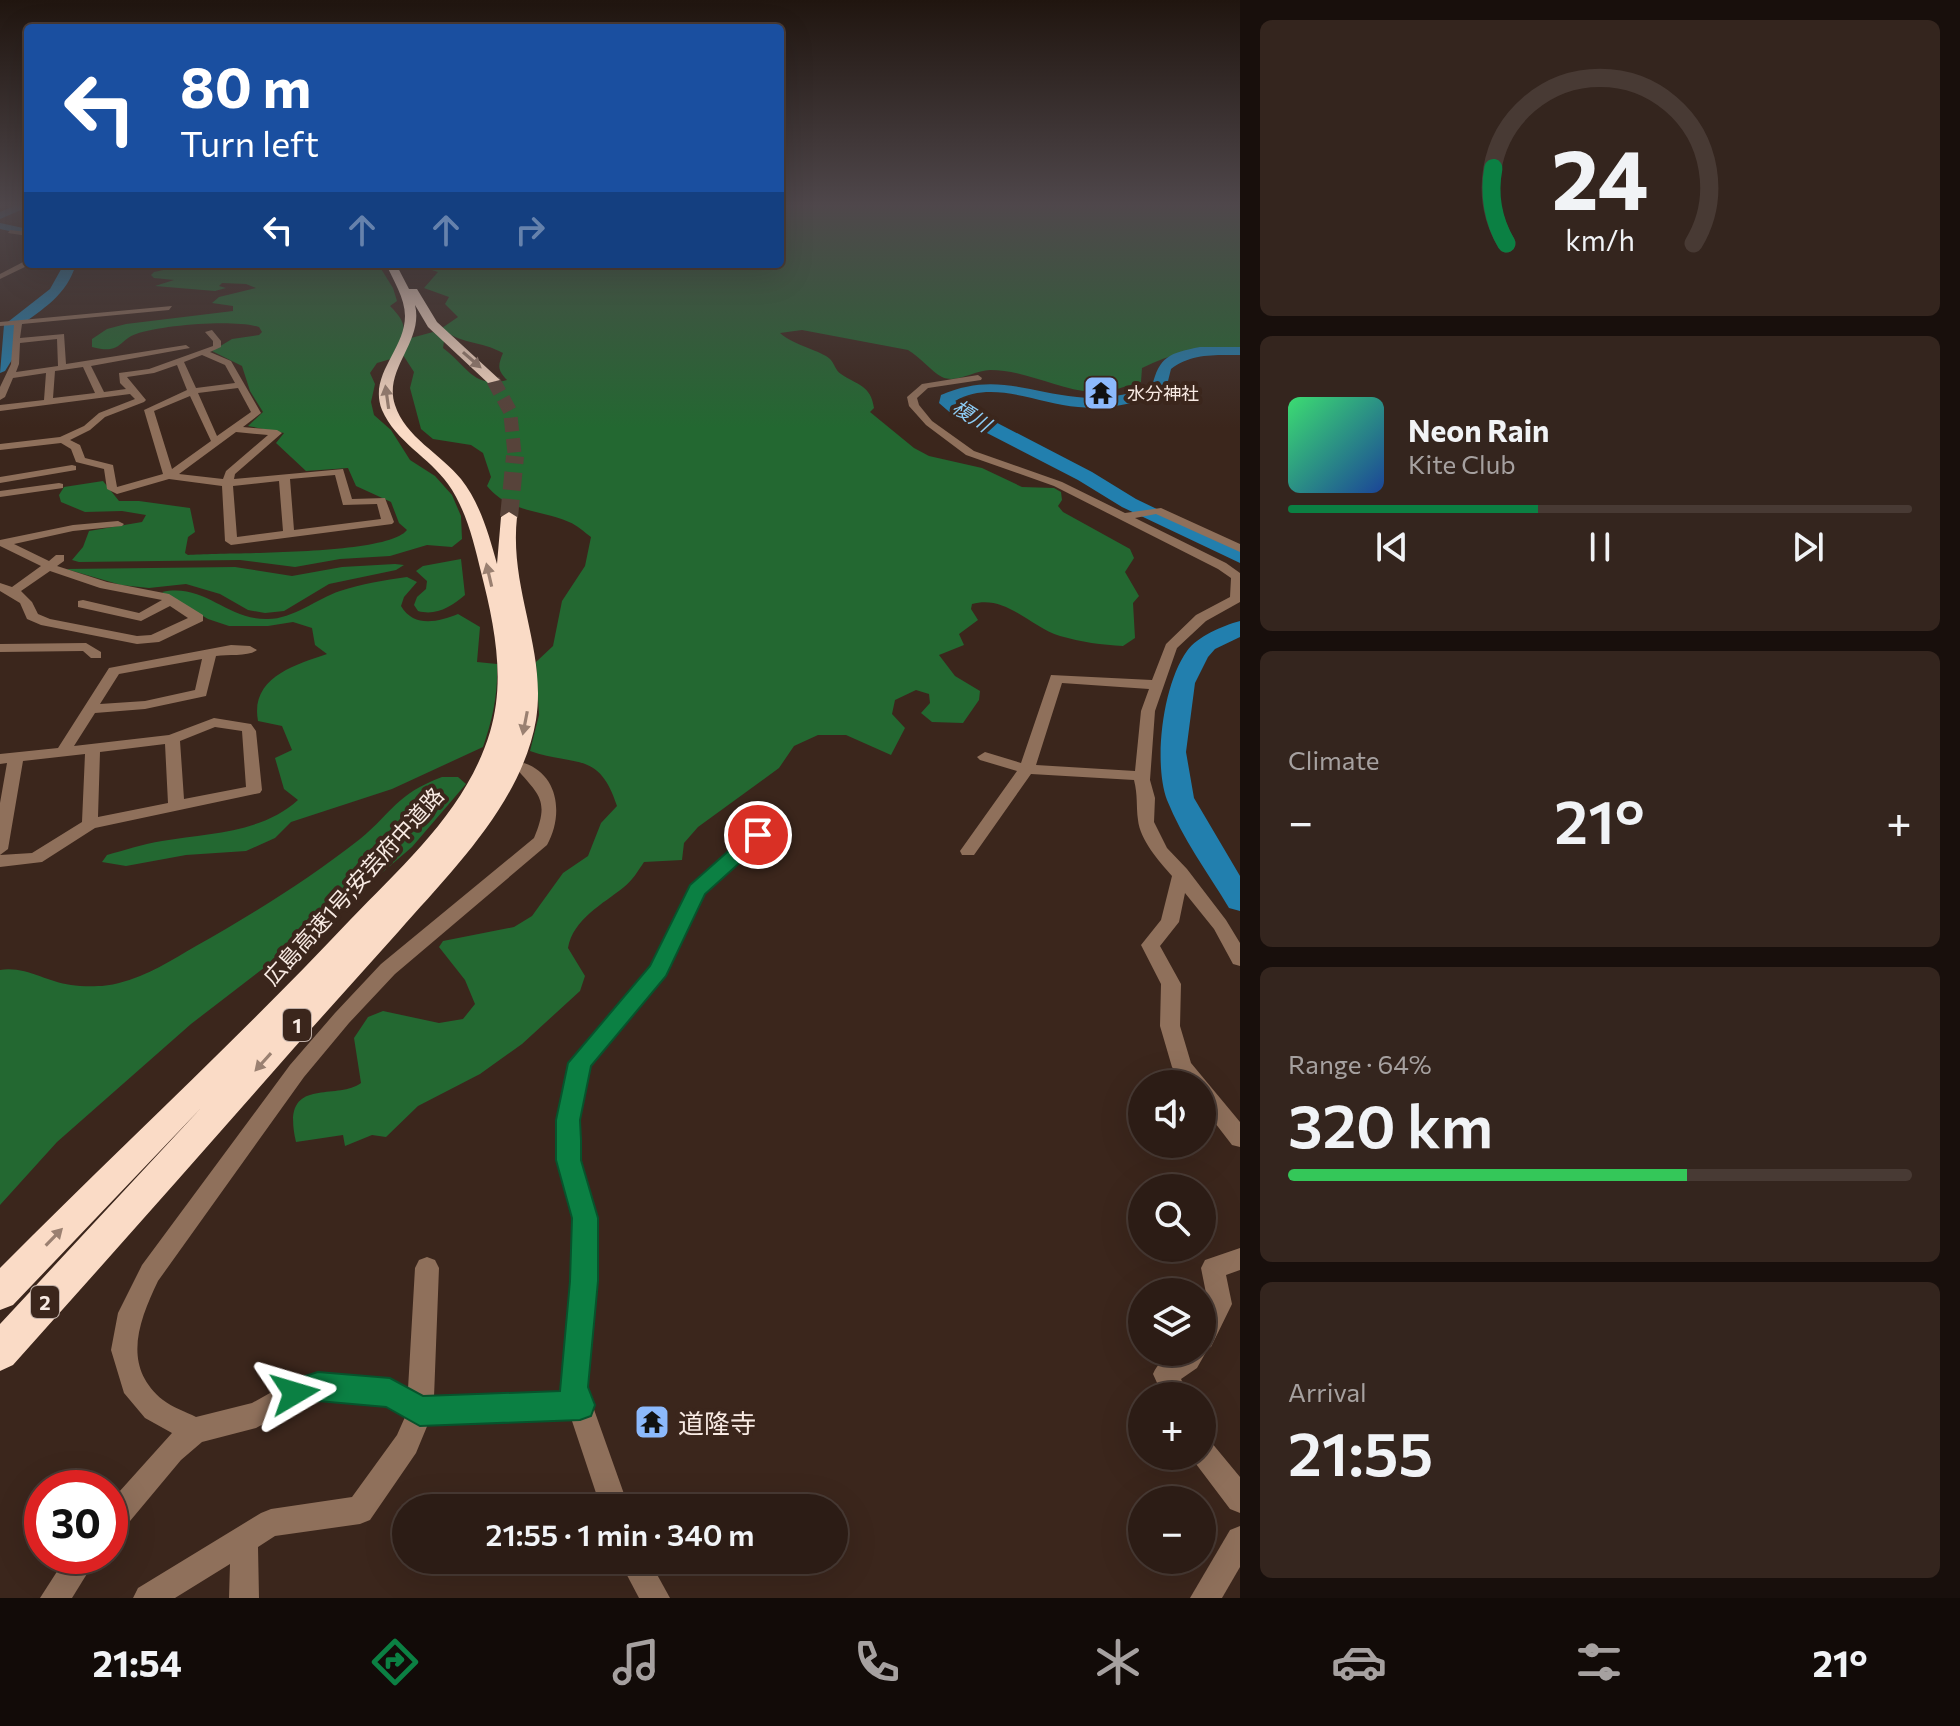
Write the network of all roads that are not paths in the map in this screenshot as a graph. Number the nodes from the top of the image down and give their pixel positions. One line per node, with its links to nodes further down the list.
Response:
1 (401, 280): 3 (highway, 広島高速1号;安芸府中道路 / 1)
2 (405, 280): 3 (highway, 広島高速1号;安芸府中道路 / 1)
3 (406, 286): 19 (highway, 広島高速1号;安芸府中道路 / 1, one-way to 19); 54 (highway, 広島高速1号;安芸府中道路 / 1, one-way to 3)
4 (169, 308): 6 (street)
5 (14, 310): 7 (street)
6 (19, 322): 7 (street); 10 (street)
7 (0, 323)
8 (209, 332): 11 (street)
9 (163, 339): 12 (street)
10 (16, 341): 16 (street); 17 (street)
11 (217, 341): 12 (street); 13 (street)
12 (172, 351): 15 (street)
13 (204, 353): 14 (street); 20 (street)
14 (179, 360): 21 (street); 22 (street)
15 (86, 364): 16 (street); 23 (street)
16 (56, 369): 17 (street); 25 (street)
17 (9, 376): 24 (street)
18 (978, 378): 41 (street)
19 (493, 380)
20 (241, 385): 22 (street); 27 (street)
21 (133, 391): 23 (street); 28 (street)
22 (193, 391): 29 (street); 34 (street)
23 (101, 395): 25 (street)
24 (0, 397)
25 (48, 402): 26 (street)
26 (0, 408)
27 (236, 429): 29 (street); 37 (street)
28 (62, 440): 30 (street); 34 (street)
29 (219, 441): 34 (street)
30 (34, 443): 31 (street); 33 (street)
31 (0, 447)
32 (72, 468): 33 (street)
33 (33, 474): 36 (street)
34 (169, 476): 37 (street)
35 (284, 477): 37 (street); 43 (street); 43 (street)
36 (0, 480)
37 (227, 483): 43 (street)
38 (59, 486): 39 (street)
39 (0, 494)
40 (509, 517): 54 (highway, 広島高速1号;安芸府中道路 / 1)
41 (1123, 517): 45 (street); 57 (street)
42 (118, 524): 44 (street)
43 (289, 533)
44 (2, 543): 46 (street)
45 (1240, 548)
46 (55, 563): 47 (street); 48 (street)
47 (7, 589): 50 (street)
48 (170, 601): 49 (street); 50 (street)
49 (83, 604)
50 (41, 620): 51 (street)
51 (27, 647): 52 (street); 56 (street)
52 (0, 648)
53 (250, 650): 55 (street)
54 (515, 650): 67 (highway, 広島高速1号;安芸府中道路 / 1)
55 (210, 652): 58 (street); 58 (street)
56 (96, 655)
57 (1158, 685): 65 (street); 66 (street)
58 (90, 709): 61 (street)
59 (172, 739): 60 (street); 68 (street); 68 (street)
60 (93, 749): 61 (street); 69 (street)
61 (62, 753): 63 (street)
62 (985, 757): 65 (street)
63 (8, 759): 71 (street)
64 (524, 768): 92 (street)
65 (1027, 769): 66 (street); 72 (street)
66 (1142, 776): 74 (street)
67 (486, 792): 79 (highway, 広島高速1号;安芸府中道路 / 1, one-way to 79); 84 (highway, 広島高速1号;安芸府中道路 / 1, one-way to 67)
68 (176, 806): 69 (street)
69 (90, 824): 73 (street)
70 (764, 835): 90 (street)
71 (0, 849)
72 (968, 851)
73 (0, 861)
74 (1181, 873): 75 (street); 76 (street)
75 (1240, 959)
76 (1184, 1070)
77 (1216, 1108): 78 (street)
78 (1240, 1138)
79 (90, 1252): 86 (highway, 2); 87 (highway)
80 (1240, 1259): 82 (street)
81 (427, 1268): 91 (street)
82 (1215, 1278)
83 (1216, 1283): 85 (street)
84 (0, 1293)
85 (1216, 1312)
86 (0, 1352)
87 (0, 1358)
88 (1178, 1366): 89 (street)
89 (1170, 1382)
90 (580, 1405): 91 (street); 94 (street)
91 (420, 1411): 92 (street); 97 (street)
92 (195, 1431): 96 (street)
93 (1216, 1469): 95 (street)
94 (610, 1494)
95 (1240, 1499)
96 (128, 1502)
97 (244, 1539): 102 (street); 103 (street)
98 (1238, 1549): 105 (street)
99 (72, 1574): 101 (street)
100 (641, 1574): 104 (street)
101 (55, 1598)
102 (148, 1598)
103 (244, 1598)
104 (655, 1598)
105 (1205, 1598)

